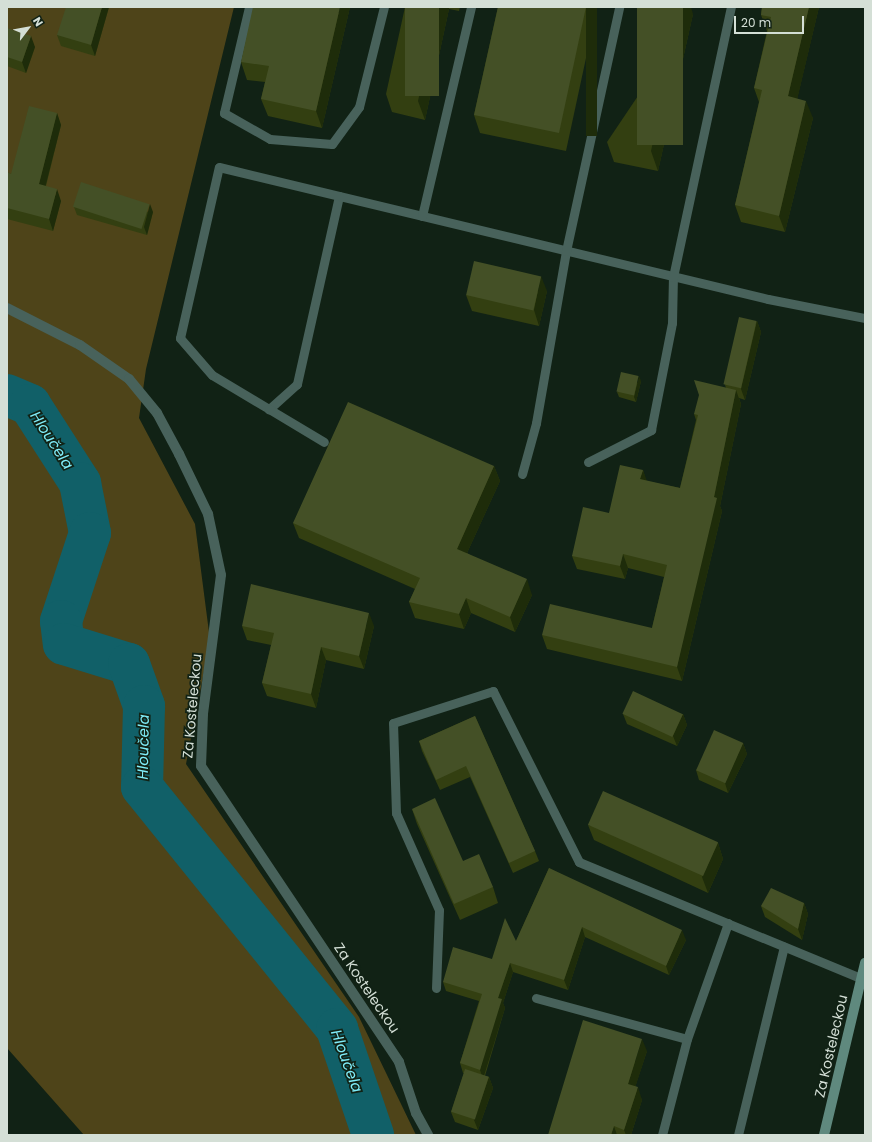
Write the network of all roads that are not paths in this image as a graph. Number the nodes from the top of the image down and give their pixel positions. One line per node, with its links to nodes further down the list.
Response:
1 (249, 7): 2 (lane)
2 (384, 7)
3 (471, 7): 7 (lane)
4 (620, 7): 8 (lane)
5 (731, 7): 9 (lane)
6 (339, 196): 7 (lane); 12 (lane); 12 (lane)
7 (422, 216): 8 (lane)
8 (566, 251): 9 (lane); 15 (lane)
9 (673, 277): 11 (lane); 14 (lane)
10 (7, 308): 24 (street, Za Kosteleckou)
11 (865, 318)
12 (269, 409): 13 (lane)
13 (324, 442)
14 (588, 462)
15 (522, 474)
16 (728, 923): 17 (lane); 20 (lane); 22 (lane)
17 (784, 947): 19 (lane); 26 (lane)
18 (865, 963): 19 (street, Za Kosteleckou)
19 (862, 978): 23 (street, Za Kosteleckou)
20 (436, 988)
21 (536, 998): 22 (lane)
22 (687, 1039): 25 (lane)
23 (826, 1134)
24 (428, 1135)
25 (662, 1135)
26 (738, 1135)

